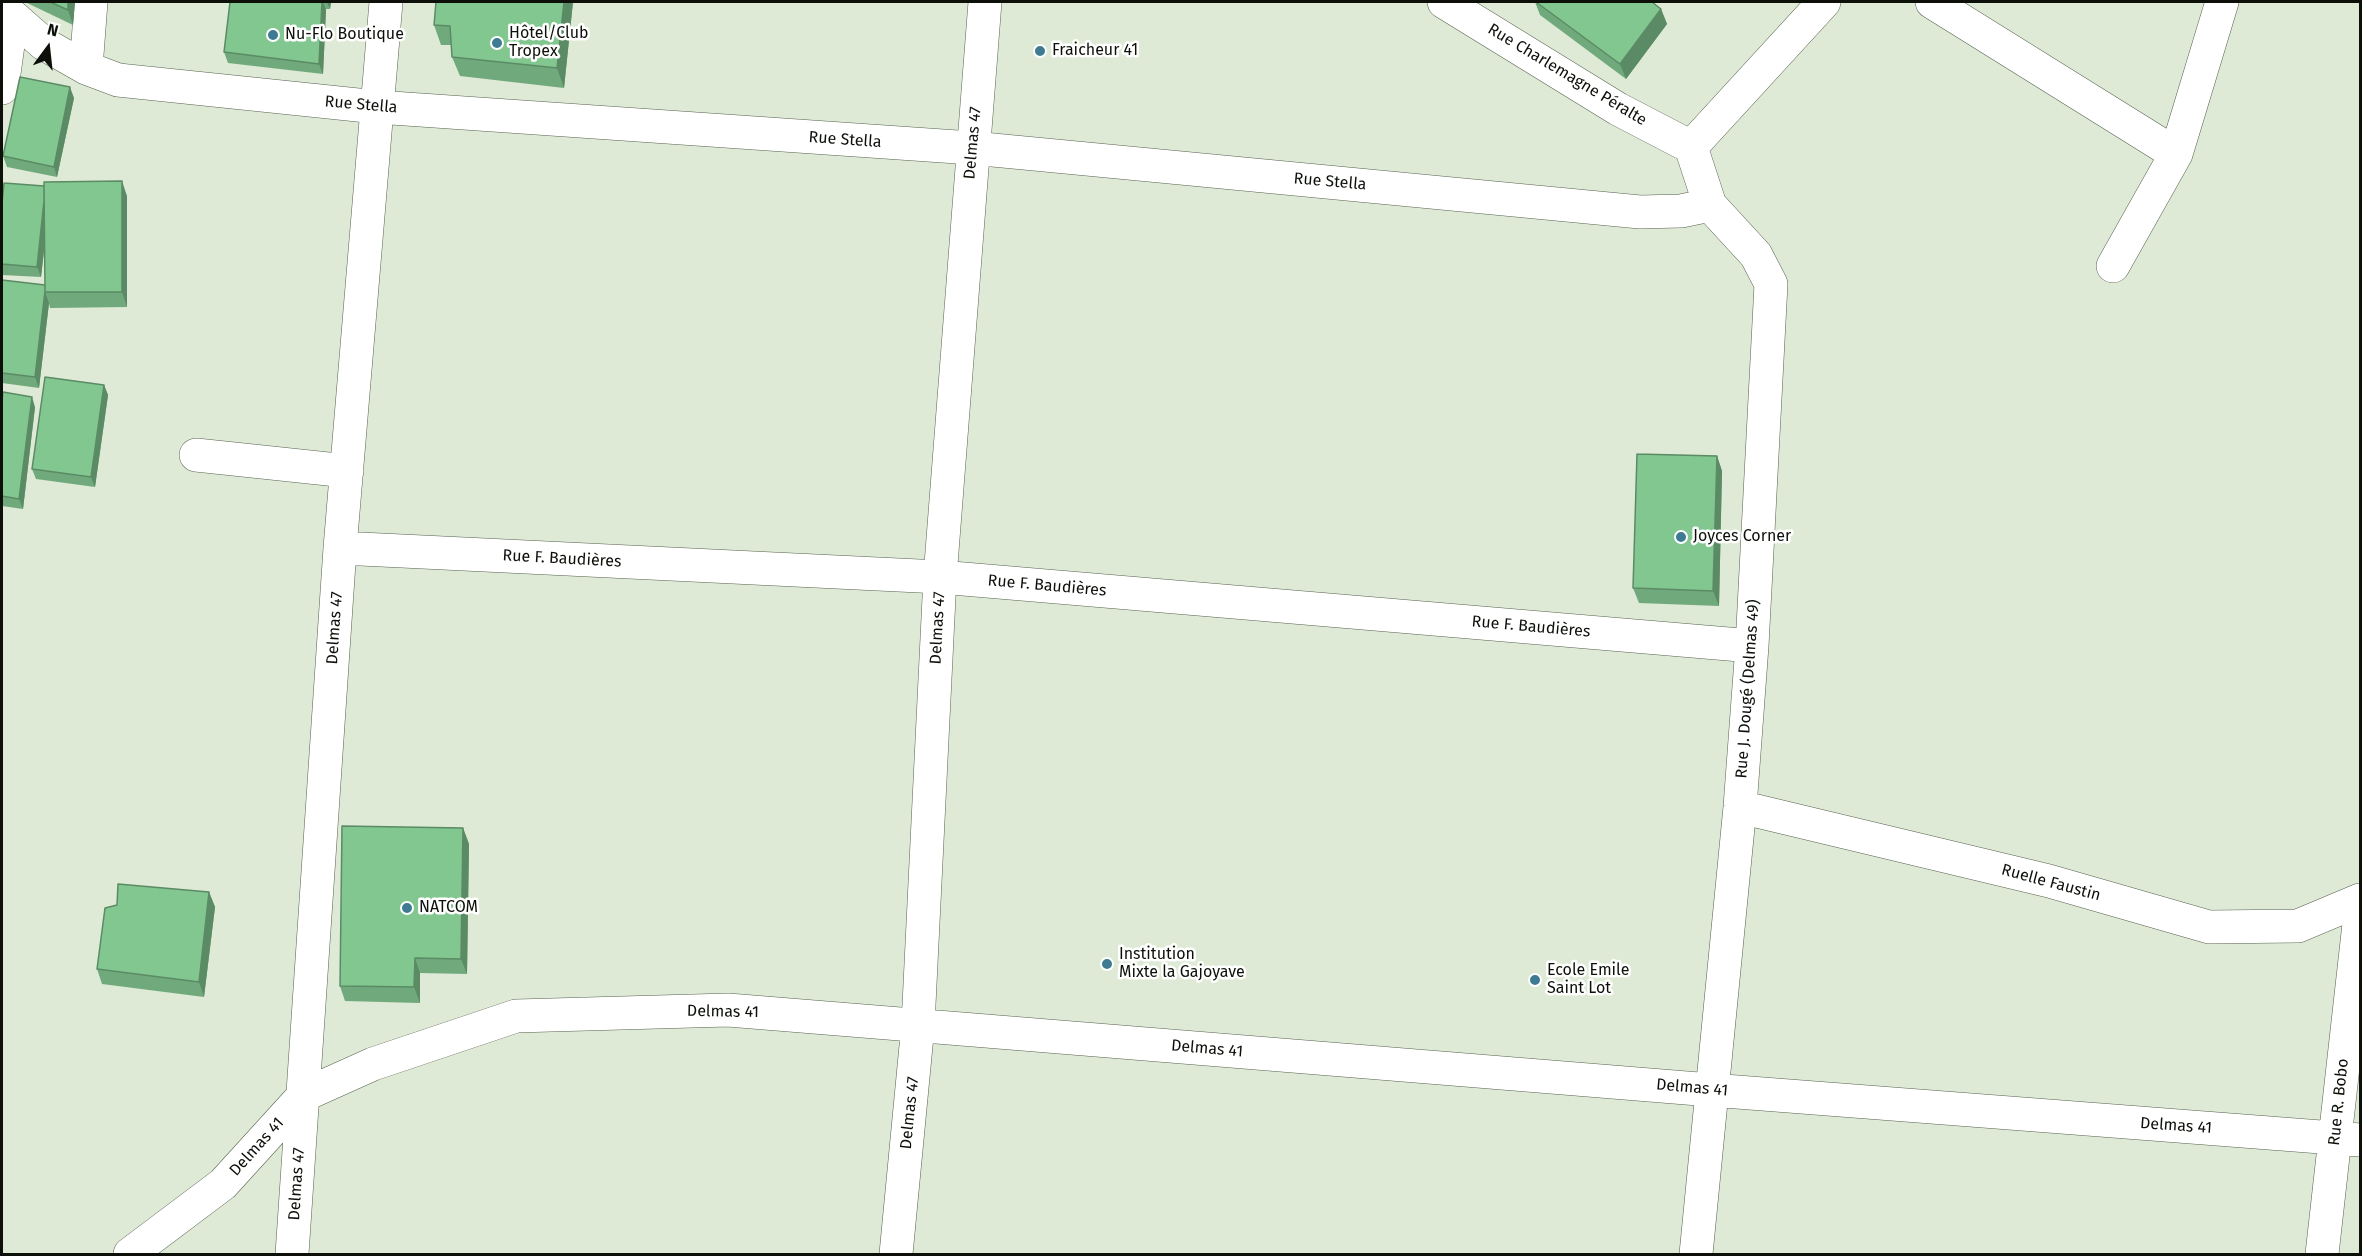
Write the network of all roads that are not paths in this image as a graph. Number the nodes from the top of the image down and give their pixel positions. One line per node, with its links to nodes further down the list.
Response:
1 (91, 2): 9 (street)
2 (386, 2): 11 (street, Delmas 47)
3 (985, 2): 13 (street, Delmas 47)
4 (1444, 2): 12 (street, Rue Charlemagne Péralte)
5 (1824, 2): 12 (street)
6 (1932, 2): 14 (street)
7 (2222, 2): 14 (street)
8 (7, 12): 9 (street, Rue Stella); 10 (street)
9 (86, 68): 11 (street, Rue Stella)
10 (2, 88)
11 (377, 107): 13 (street, Rue Stella); 18 (street, Delmas 47)
12 (1691, 147): 15 (street, Rue J. Dougé (Delmas 49))
13 (972, 148): 15 (street, Rue Stella); 20 (street, Delmas 47)
14 (2176, 154): 16 (street)
15 (1710, 206): 21 (street, Rue J. Dougé (Delmas 49))
16 (2113, 266)
17 (196, 455): 18 (street)
18 (347, 471): 19 (street, Delmas 47)
19 (340, 548): 20 (street, Rue F. Baudières); 27 (street, Delmas 47)
20 (940, 577): 21 (street, Rue F. Baudières); 25 (street, Delmas 47)
21 (1752, 646): 22 (street, Rue J. Dougé (Delmas 49))
22 (1740, 807): 23 (street, Ruelle Faustin); 26 (street, Rue J. Dougé (Delmas 49))
23 (2361, 900)
24 (2361, 915): 28 (street, Rue R. Bobo)
25 (918, 1025): 26 (street, Delmas 41); 27 (street, Delmas 41); 31 (street, Delmas 47)
26 (1711, 1090): 28 (street, Delmas 41); 32 (street, Rue J. Dougé (Delmas 49))
27 (304, 1095): 29 (street, Delmas 41); 30 (street, Delmas 47)
28 (2348, 1139): 33 (street, Rue R. Bobo)
29 (136, 1253)
30 (292, 1254)
31 (896, 1254)
32 (1696, 1254)
33 (2322, 1254)

